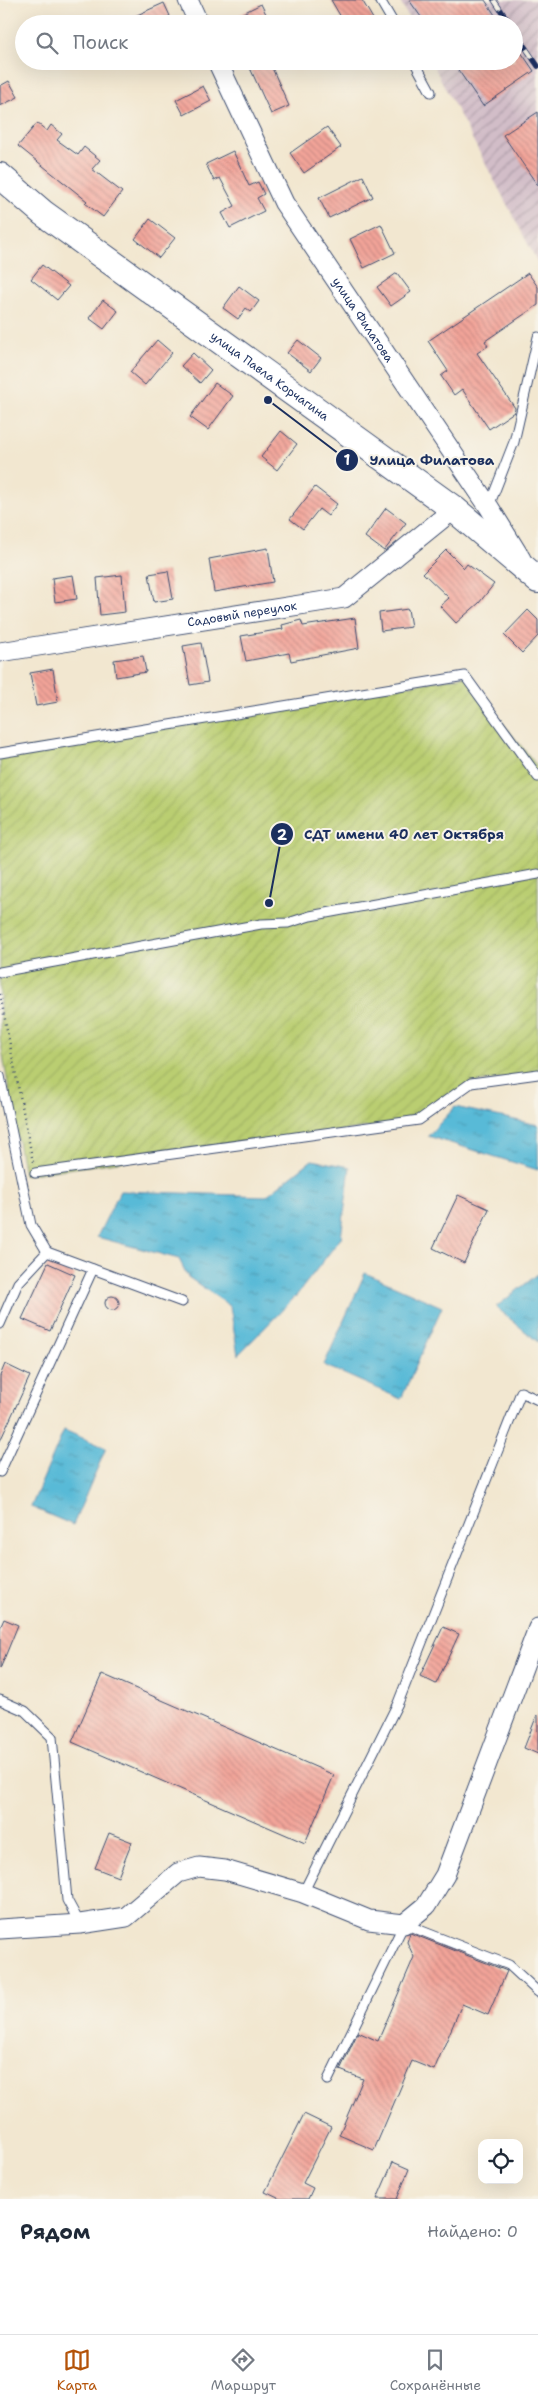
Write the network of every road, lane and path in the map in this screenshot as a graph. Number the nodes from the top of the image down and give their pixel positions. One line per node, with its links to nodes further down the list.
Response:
1 (188, 0): 3 (street)
2 (380, 0): 4 (lane)
3 (195, 15)
4 (389, 15)
5 (221, 70): 10 (street, улица Филатова)
6 (419, 70): 7 (lane)
7 (431, 92)
8 (0, 176): 10 (main road, улица Павла Корчагина)
9 (538, 337): 10 (lane)
10 (470, 505): 11 (main road, улица Павла Корчагина); 12 (street, Садовый переулок)
11 (532, 574)
12 (0, 652)
13 (0, 752): 14 (lane)
14 (538, 777)
15 (538, 874): 16 (lane)
16 (0, 972)
17 (0, 994): 20 (path)
18 (538, 1074): 20 (lane)
19 (0, 1076): 21 (lane)
20 (35, 1174)
21 (47, 1252): 22 (lane); 24 (lane)
22 (93, 1269): 23 (lane); 26 (lane)
23 (182, 1302)
24 (0, 1324)
25 (538, 1400): 29 (lane)
26 (0, 1472)
27 (538, 1628): 31 (street)
28 (0, 1700): 30 (lane)
29 (304, 1893): 30 (street); 31 (street)
30 (80, 1924): 32 (street)
31 (404, 1924): 33 (lane); 34 (lane)
32 (0, 1929)
33 (538, 1992)
34 (328, 2080)

